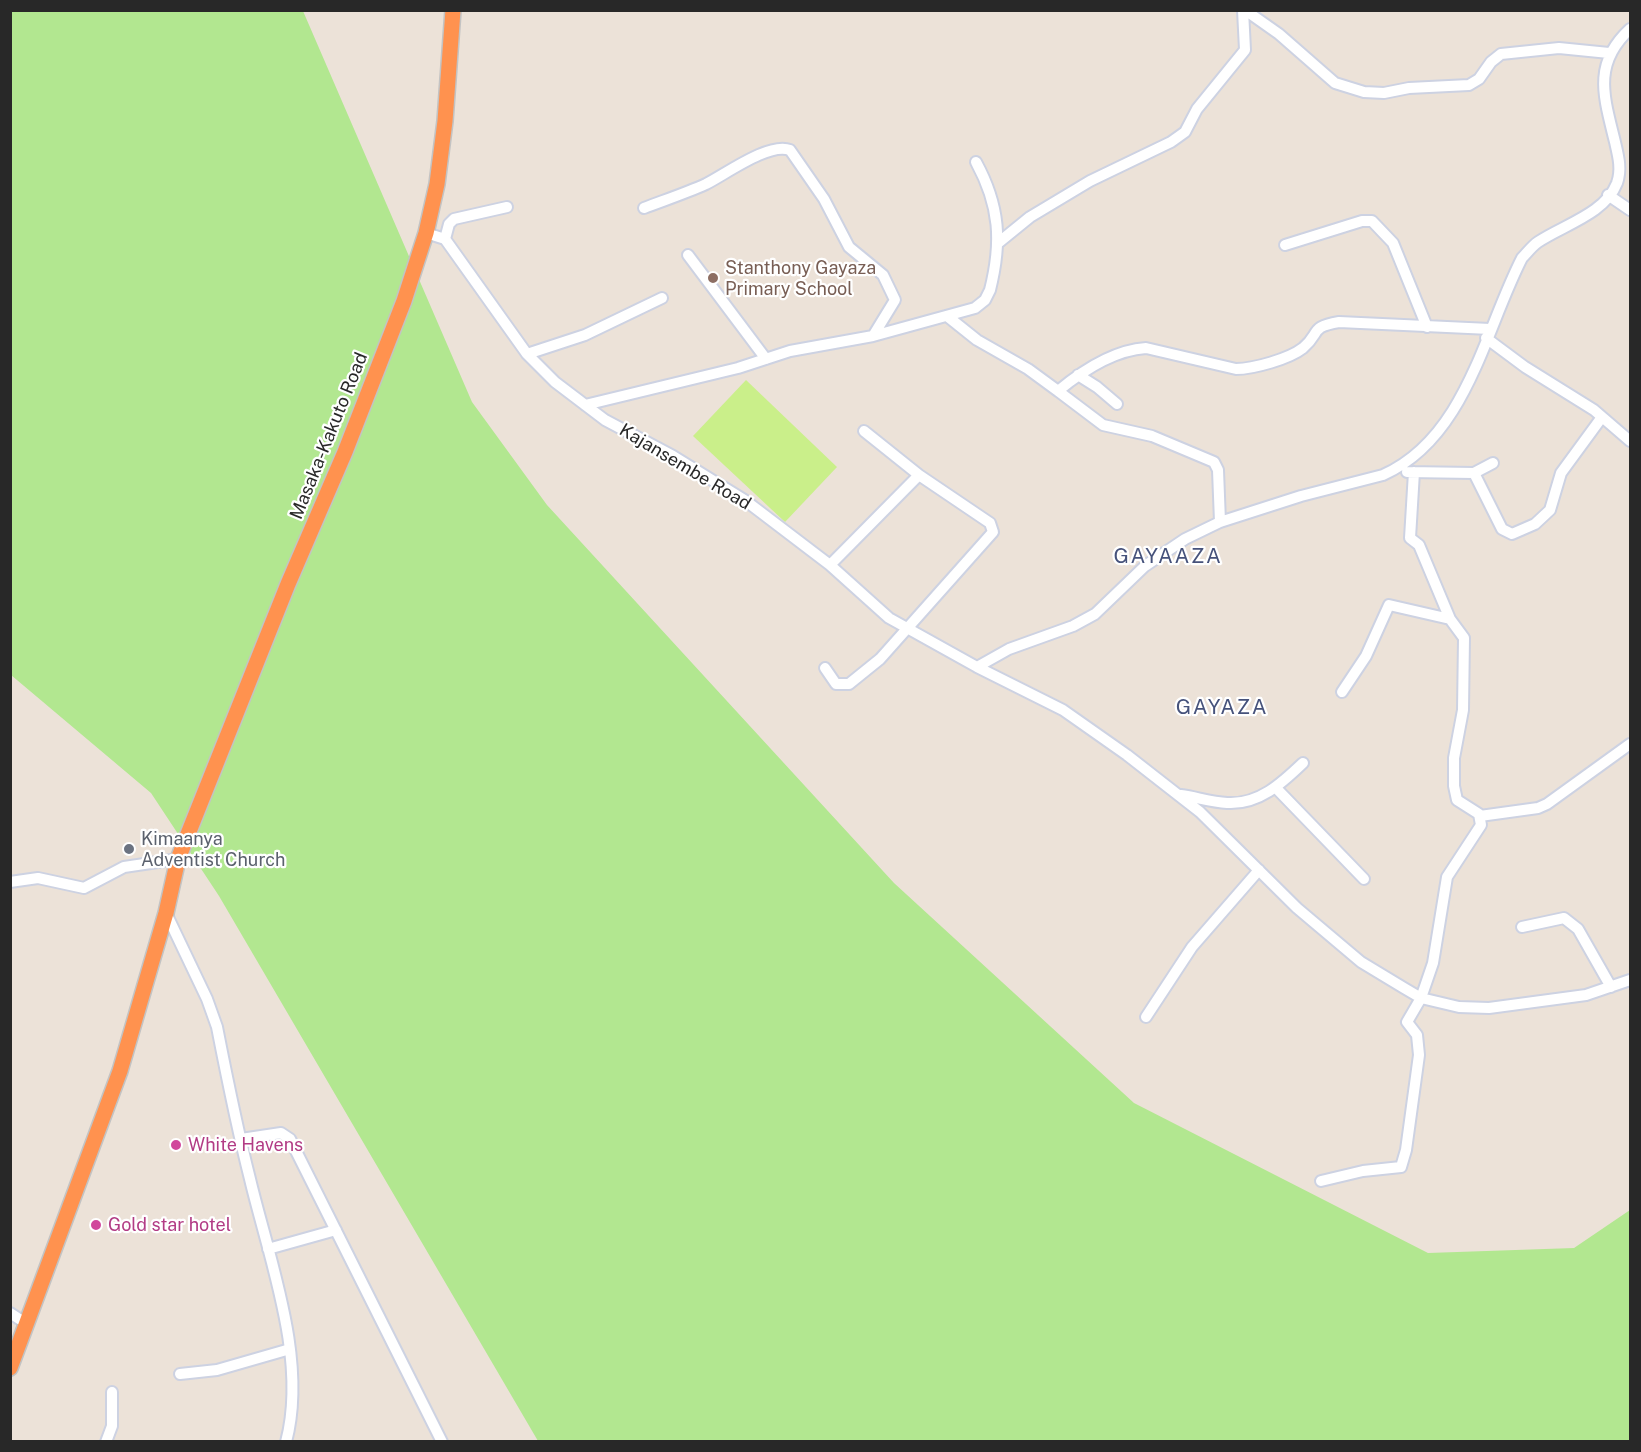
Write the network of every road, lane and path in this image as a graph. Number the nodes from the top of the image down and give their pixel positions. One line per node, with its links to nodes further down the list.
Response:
1 (453, 10): 12 (highway, Masaka-Kakuto Road)
2 (1244, 10): 4 (street); 14 (street)
3 (1630, 29): 4 (street)
4 (1609, 53): 6 (street)
5 (1630, 155): 6 (street)
6 (1619, 157): 8 (street)
7 (976, 162): 14 (street)
8 (1608, 195): 11 (street); 20 (street)
9 (507, 207): 13 (street)
10 (644, 208): 21 (street)
11 (1630, 210)
12 (426, 233): 13 (street); 48 (highway, Masaka-Kakuto Road)
13 (445, 239): 22 (street, Kajansembe Road)
14 (998, 243): 18 (street)
15 (1285, 245): 19 (street)
16 (688, 255): 23 (street)
17 (662, 298): 22 (street)
18 (947, 316): 21 (street); 25 (street)
19 (1427, 327): 20 (street); 24 (street)
20 (1488, 333): 28 (street); 32 (street)
21 (873, 336): 23 (street)
22 (527, 354): 27 (street, Kajansembe Road)
23 (766, 359): 27 (street)
24 (1078, 375): 25 (street); 26 (street)
25 (1058, 391): 36 (street)
26 (1117, 404)
27 (585, 405): 37 (street, Kajansembe Road)
28 (1602, 417): 30 (street); 34 (street)
29 (864, 431): 35 (street)
30 (1630, 441)
31 (1493, 464): 34 (street)
32 (1395, 470): 33 (street); 36 (street)
33 (1414, 472): 34 (street); 38 (street)
34 (1474, 473)
35 (919, 475): 37 (street); 39 (street)
36 (1220, 522): 40 (street)
37 (830, 565): 39 (street, Kajansembe Road)
38 (1450, 619): 42 (street); 47 (street)
39 (906, 627): 40 (street, Kajansembe Road); 41 (street)
40 (977, 667): 46 (street, Kajansembe Road)
41 (825, 668)
42 (1342, 692)
43 (1630, 744): 47 (street)
44 (1303, 763): 45 (street)
45 (1276, 789): 46 (street); 50 (street)
46 (1181, 795): 49 (street, Kajansembe Road)
47 (1480, 816): 56 (street)
48 (178, 859): 51 (street); 52 (highway, Masaka-Kakuto Road)
49 (1259, 870): 56 (street, Kajansembe Road); 57 (street)
50 (1364, 879)
51 (10, 882)
52 (166, 912): 58 (street); 63 (highway, Masaka-Kakuto Road)
53 (1522, 927): 55 (street)
54 (1630, 980): 55 (street, Kajansembe Road)
55 (1611, 987): 56 (street, Kajansembe Road)
56 (1422, 998): 59 (street)
57 (1146, 1017)
58 (241, 1139): 60 (street); 61 (street)
59 (1321, 1182)
60 (336, 1230): 61 (street); 70 (street)
61 (268, 1249): 64 (street)
62 (10, 1313): 63 (street)
63 (27, 1324): 65 (highway, Masaka-Kakuto Road)
64 (290, 1349): 66 (street); 69 (street)
65 (10, 1368)
66 (180, 1374)
67 (112, 1392): 68 (street)
68 (106, 1442)
69 (286, 1442)
70 (442, 1442)

